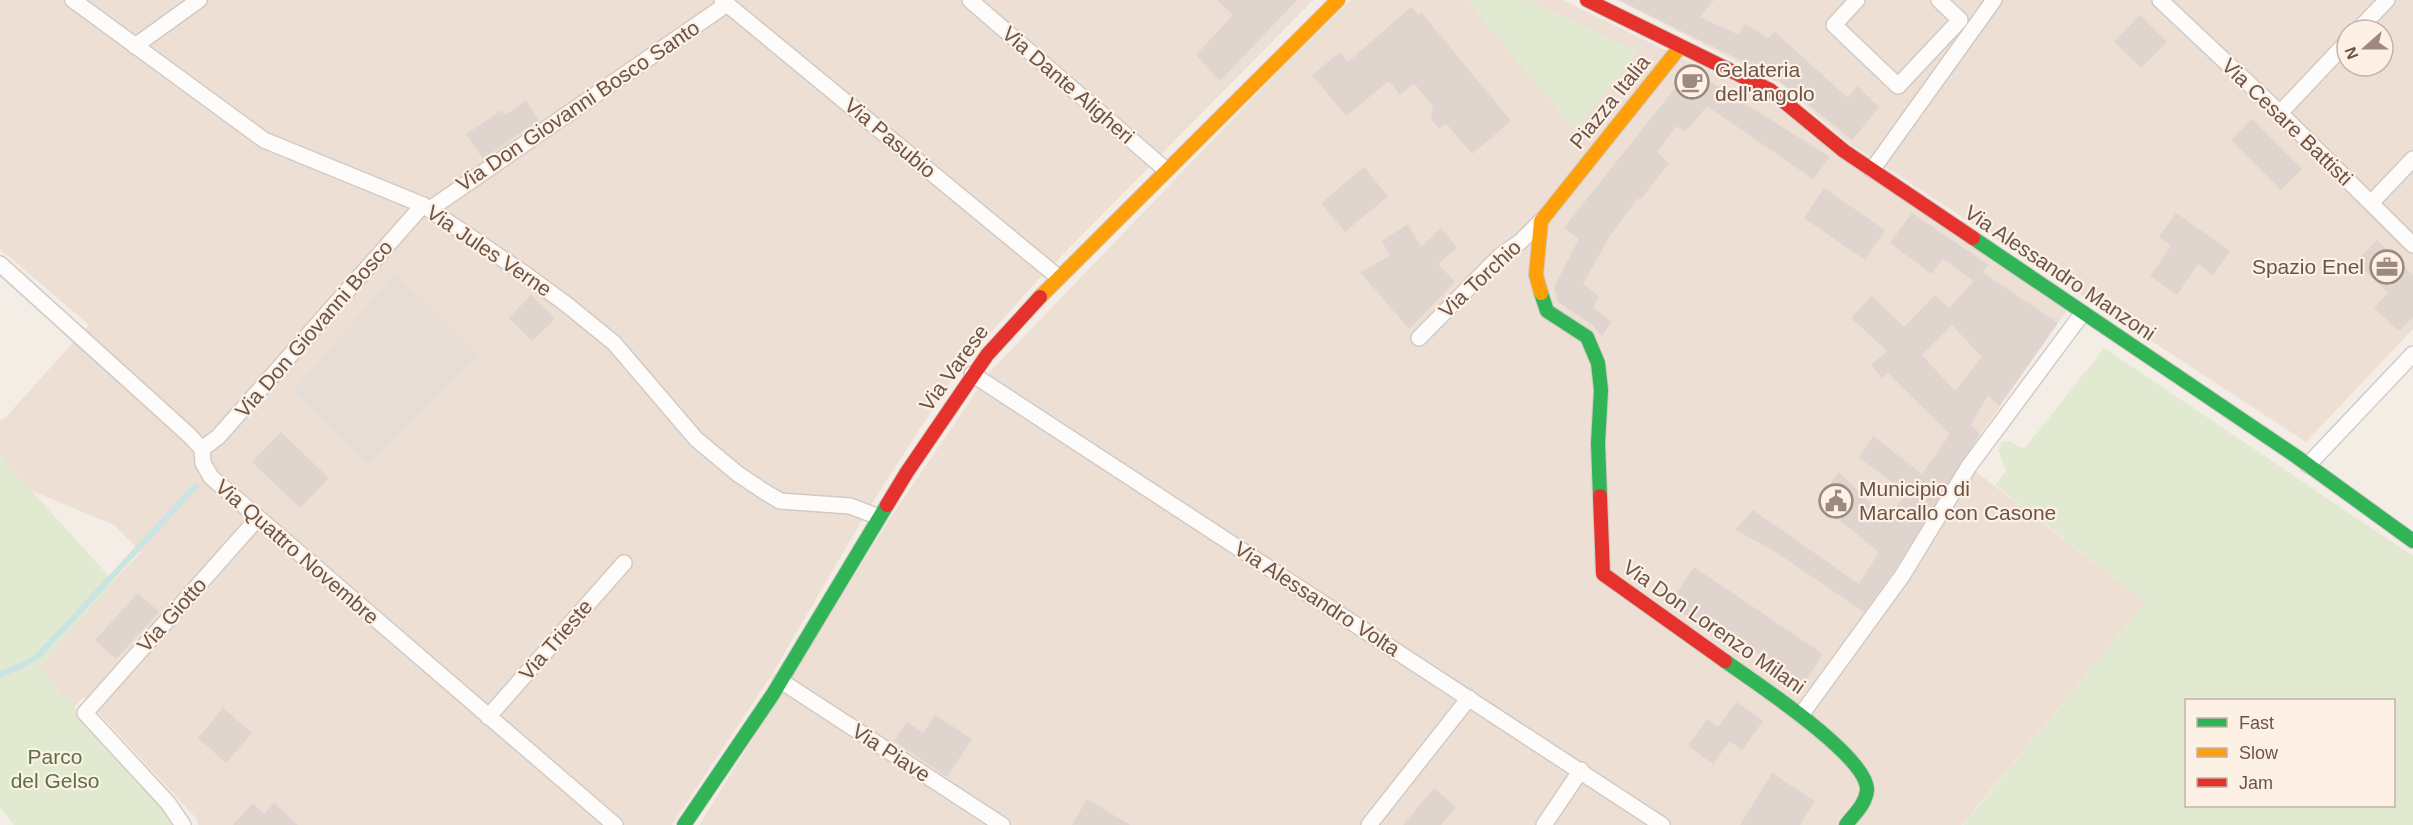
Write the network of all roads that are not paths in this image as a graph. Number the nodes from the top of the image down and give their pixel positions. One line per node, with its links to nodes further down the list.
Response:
1 (74, 0): 13 (street, Via Jules Verne)
2 (199, 0): 13 (street)
3 (970, 0): 18 (street, Via Dante Aligheri)
4 (1338, 0): 18 (street, Via Varese)
5 (1587, 0): 14 (street, Piazza Italia)
6 (1857, 0): 7 (street)
7 (1939, 0)
8 (1994, 0): 19 (street)
9 (2160, 0): 16 (street, Via Cesare Battisti)
10 (2387, 0): 12 (street)
11 (732, 3): 21 (street, Via Don Giovanni Bosco Santo); 25 (street, Via Pasubio)
12 (2370, 18)
13 (135, 46): 21 (street, Via Jules Verne)
14 (1680, 47): 19 (street, Via Alessandro Manzoni); 22 (street, Piazza Italia)
15 (2335, 55): 16 (street)
16 (2280, 113): 20 (street, Via Cesare Battisti)
17 (2413, 159): 20 (street)
18 (1166, 170): 25 (street, Via Varese)
19 (1872, 170): 26 (street, Via Alessandro Manzoni)
20 (2371, 203): 23 (street, Via Cesare Battisti)
21 (426, 207): 30 (street, Via Don Giovanni Bosco); 32 (street, Via Jules Verne)
22 (1541, 221): 27 (street, Via Torchio); 38 (street, Via Don Lorenzo Milani)
23 (2413, 244)
24 (0, 264): 30 (street, Via Quattro Novembre)
25 (1058, 277): 29 (street, Via Varese)
26 (2082, 314): 31 (street, Via Alessandro Manzoni); 38 (street)
27 (1419, 338)
28 (2413, 354): 31 (street)
29 (972, 374): 32 (street, Via Varese); 37 (street, Via Alessandro Volta)
30 (202, 449): 33 (street, Via Quattro Novembre)
31 (2308, 465): 34 (street, Via Alessandro Manzoni)
32 (879, 517): 36 (street, Via Varese)
33 (258, 518): 39 (street, Via Quattro Novembre); 41 (street, Via Giotto)
34 (2413, 541)
35 (624, 562): 39 (street, Via Trieste)
36 (781, 681): 43 (street, Via Varese); 44 (street, Via Piave)
37 (1469, 698): 40 (street, Via Alessandro Volta); 45 (street)
38 (1801, 715): 48 (street, Via Don Lorenzo Milani)
39 (488, 717): 42 (street, Via Quattro Novembre)
40 (1581, 770): 46 (street); 47 (street, Via Alessandro Volta)
41 (183, 825)
42 (615, 825)
43 (684, 825)
44 (1002, 825)
45 (1369, 825)
46 (1544, 825)
47 (1662, 825)
48 (1846, 825)

